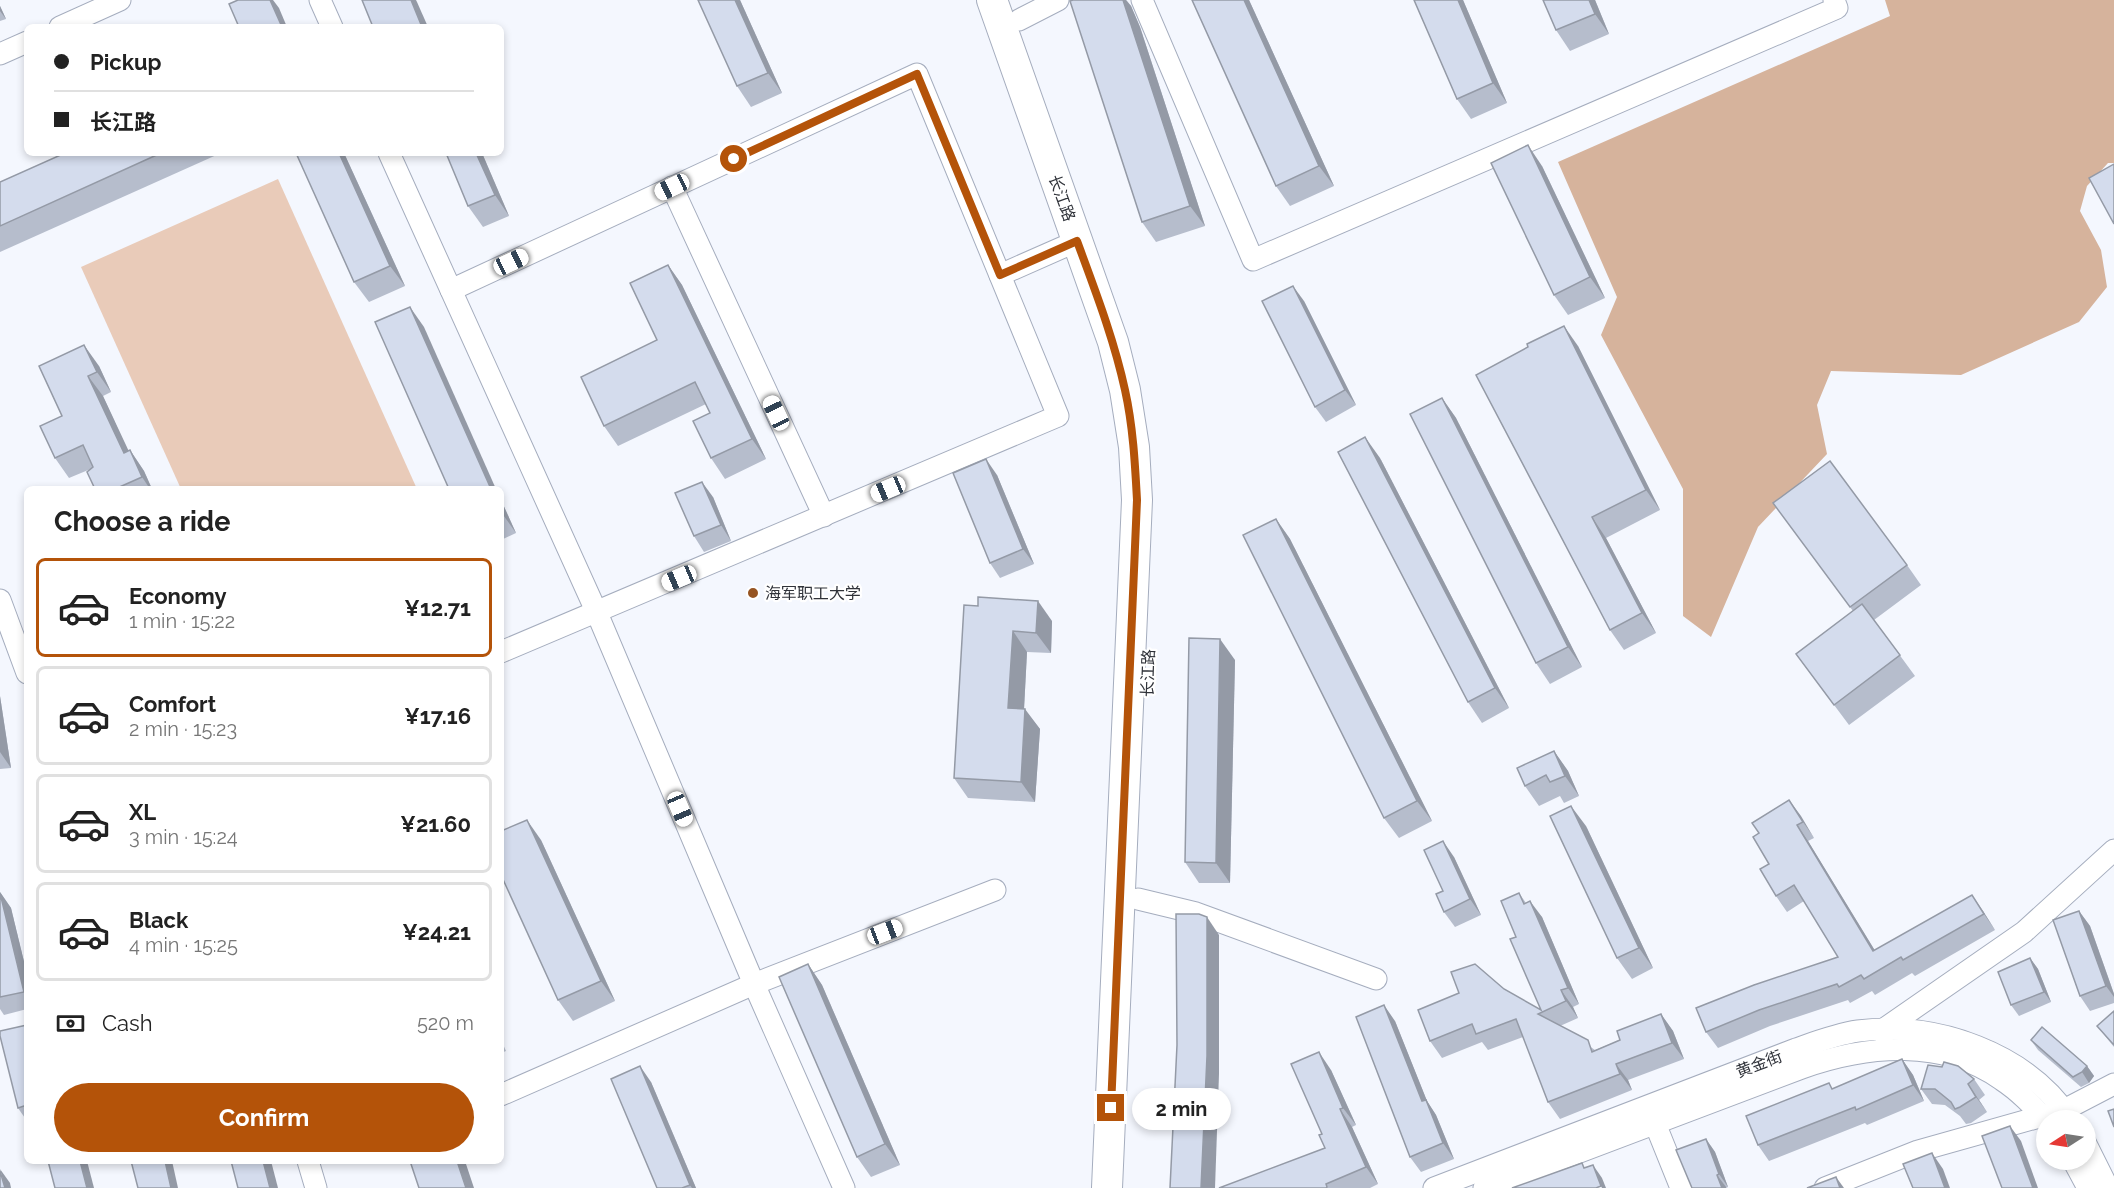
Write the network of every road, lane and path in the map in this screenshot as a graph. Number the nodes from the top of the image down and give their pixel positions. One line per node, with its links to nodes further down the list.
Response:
1 (120, 0): 8 (street)
2 (320, 0): 9 (street)
3 (992, 0): 14 (highway, 长江路)
4 (1058, 0): 7 (street)
5 (1142, 0): 6 (street)
6 (1834, 0)
7 (1016, 10): 24 (highway, 长江路)
8 (67, 24)
9 (331, 24)
10 (24, 43): 11 (street)
11 (0, 54)
12 (390, 156): 16 (street)
13 (672, 187): 15 (street); 16 (street); 17 (street)
14 (1077, 241): 15 (street); 39 (highway, 长江路)
15 (1000, 275): 17 (street)
16 (451, 290): 19 (street)
17 (824, 516): 19 (street)
18 (0, 600): 21 (street)
19 (597, 613): 20 (street); 26 (street)
20 (504, 651)
21 (24, 665)
22 (2114, 850): 27 (street)
23 (995, 890): 26 (street)
24 (1138, 899): 25 (street); 40 (highway, 长江路)
25 (1376, 979)
26 (754, 984): 29 (street); 38 (street)
27 (1883, 1039): 30 (street, 黄金街); 32 (street, 黄金街)
28 (2114, 1084): 31 (street)
29 (504, 1094)
30 (2044, 1110)
31 (2068, 1110)
32 (1652, 1114): 41 (street, 黄金街); 42 (street, 黄金街); 43 (street)
33 (2036, 1122): 44 (street)
34 (309, 1164): 37 (street)
35 (2096, 1164): 46 (street)
36 (2078, 1170): 45 (street)
37 (316, 1188)
38 (844, 1188)
39 (1107, 1188)
40 (1125, 1188)
41 (1434, 1188)
42 (1484, 1188)
43 (1682, 1188)
44 (1825, 1188)
45 (2088, 1188)
46 (2108, 1188)

